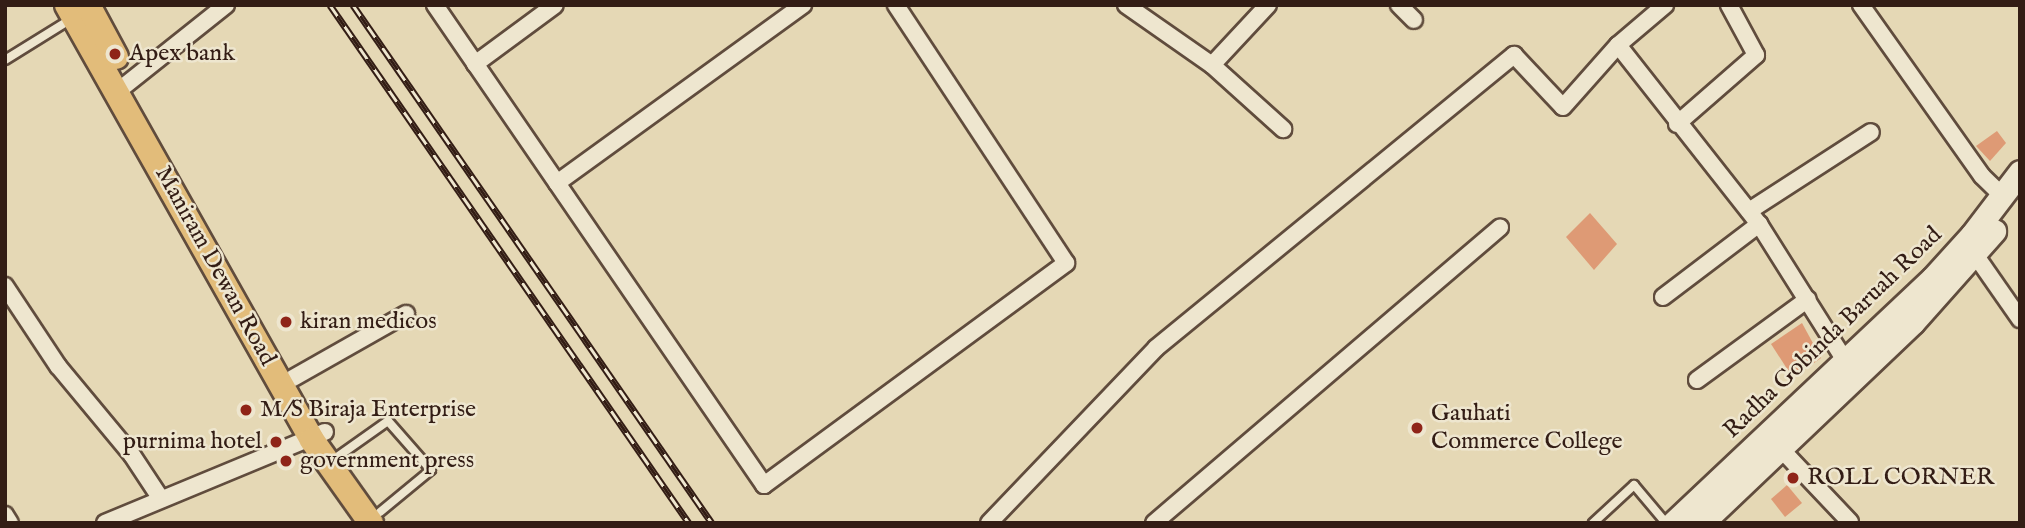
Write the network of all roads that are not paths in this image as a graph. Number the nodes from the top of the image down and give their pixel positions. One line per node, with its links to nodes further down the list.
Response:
1 (226, 5): 18 (street)
2 (435, 5): 16 (street)
3 (555, 5): 16 (street)
4 (896, 5): 23 (street)
5 (1126, 5): 17 (street)
6 (1268, 5): 17 (street)
7 (1399, 5): 13 (street)
8 (1665, 5): 14 (street)
9 (1729, 5): 19 (street)
10 (1861, 5): 24 (street)
11 (795, 8): 23 (street)
12 (76, 9): 15 (lane); 18 (main road, Maniram Dewan Road)
13 (1414, 20)
14 (1618, 45): 19 (street); 45 (street)
15 (5, 60)
16 (475, 64): 23 (street)
17 (1212, 65): 20 (street)
18 (124, 87): 34 (main road, Maniram Dewan Road); 36 (main road, Maniram Dewan Road)
19 (1677, 124): 25 (street)
20 (1283, 129)
21 (1871, 132): 25 (street)
22 (2020, 172): 24 (main road, Radha Gobinda Baruah Road)
23 (557, 183)
24 (2011, 197): 27 (main road, Radha Gobinda Baruah Road); 33 (main road, Radha Gobinda Baruah Road)
25 (1754, 217): 29 (street); 30 (street)
26 (1500, 228): 46 (street)
27 (1976, 256): 32 (street); 33 (main road, Radha Gobinda Baruah Road)
28 (5, 286): 39 (street)
29 (1663, 297)
30 (1808, 299): 33 (street); 35 (street)
31 (405, 314): 34 (street)
32 (2020, 319)
33 (1850, 368): 37 (main road, Radha Gobinda Baruah Road); 49 (main road, Radha Gobinda Baruah Road)
34 (293, 378): 36 (main road, Maniram Dewan Road)
35 (1697, 380)
36 (318, 436): 38 (main road, Maniram Dewan Road); 39 (street)
37 (1780, 448): 42 (street); 50 (main road, Radha Gobinda Baruah Road)
38 (333, 459): 41 (main road, Maniram Dewan Road); 41 (lane)
39 (160, 499): 44 (street)
40 (5, 515): 43 (street)
41 (380, 519)
42 (1850, 522)
43 (10, 523)
44 (105, 523)
45 (989, 523)
46 (1154, 523)
47 (1593, 523): 48 (lane)
48 (1666, 523)
49 (1673, 523)
50 (1702, 523)

